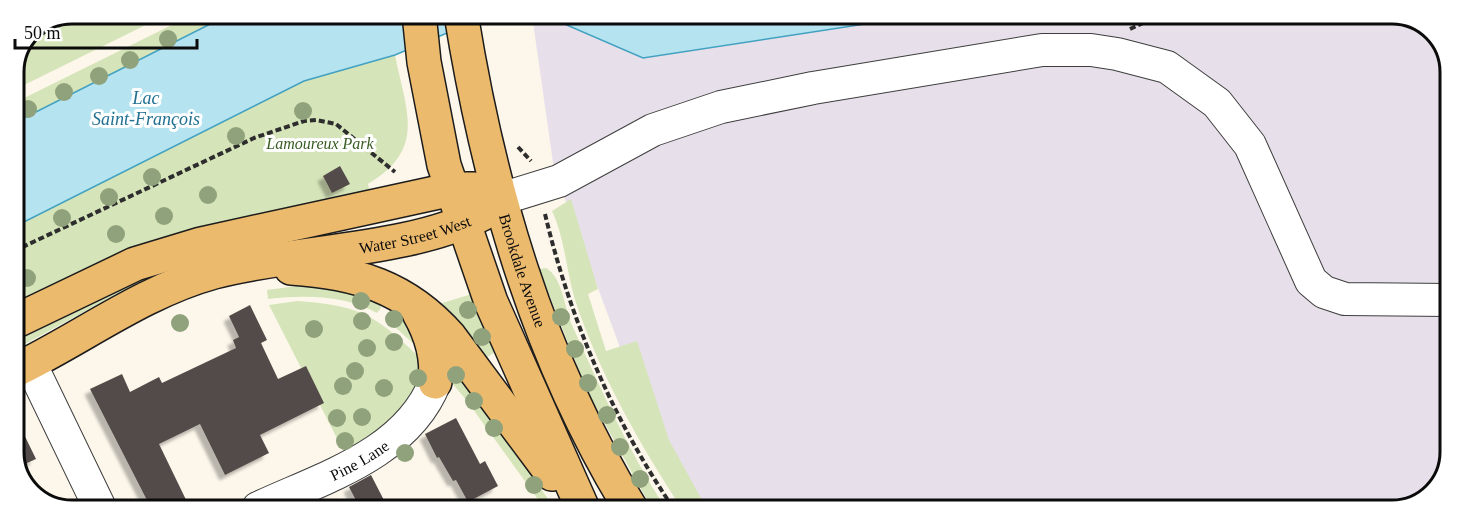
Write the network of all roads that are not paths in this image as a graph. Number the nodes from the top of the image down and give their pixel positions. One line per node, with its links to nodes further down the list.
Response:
1 (420, 24): 3 (main road)
2 (462, 24): 4 (main road, Brookdale Avenue)
3 (453, 189): 4 (main road, Water Street West); 5 (main road); 9 (main road, Water Street West)
4 (501, 199): 5 (main road, Water Street West); 7 (street); 17 (main road, Brookdale Avenue)
5 (464, 222): 6 (main road, Water Street West); 16 (main road)
6 (247, 265): 8 (main road); 10 (main road, Water Street West)
7 (1440, 300)
8 (412, 301): 12 (main road); 15 (main road)
9 (24, 317)
10 (24, 366)
11 (24, 371): 13 (street)
12 (435, 382): 14 (street, Pine Lane)
13 (96, 500)
14 (275, 500)
15 (570, 500)
16 (579, 500)
17 (626, 500)

